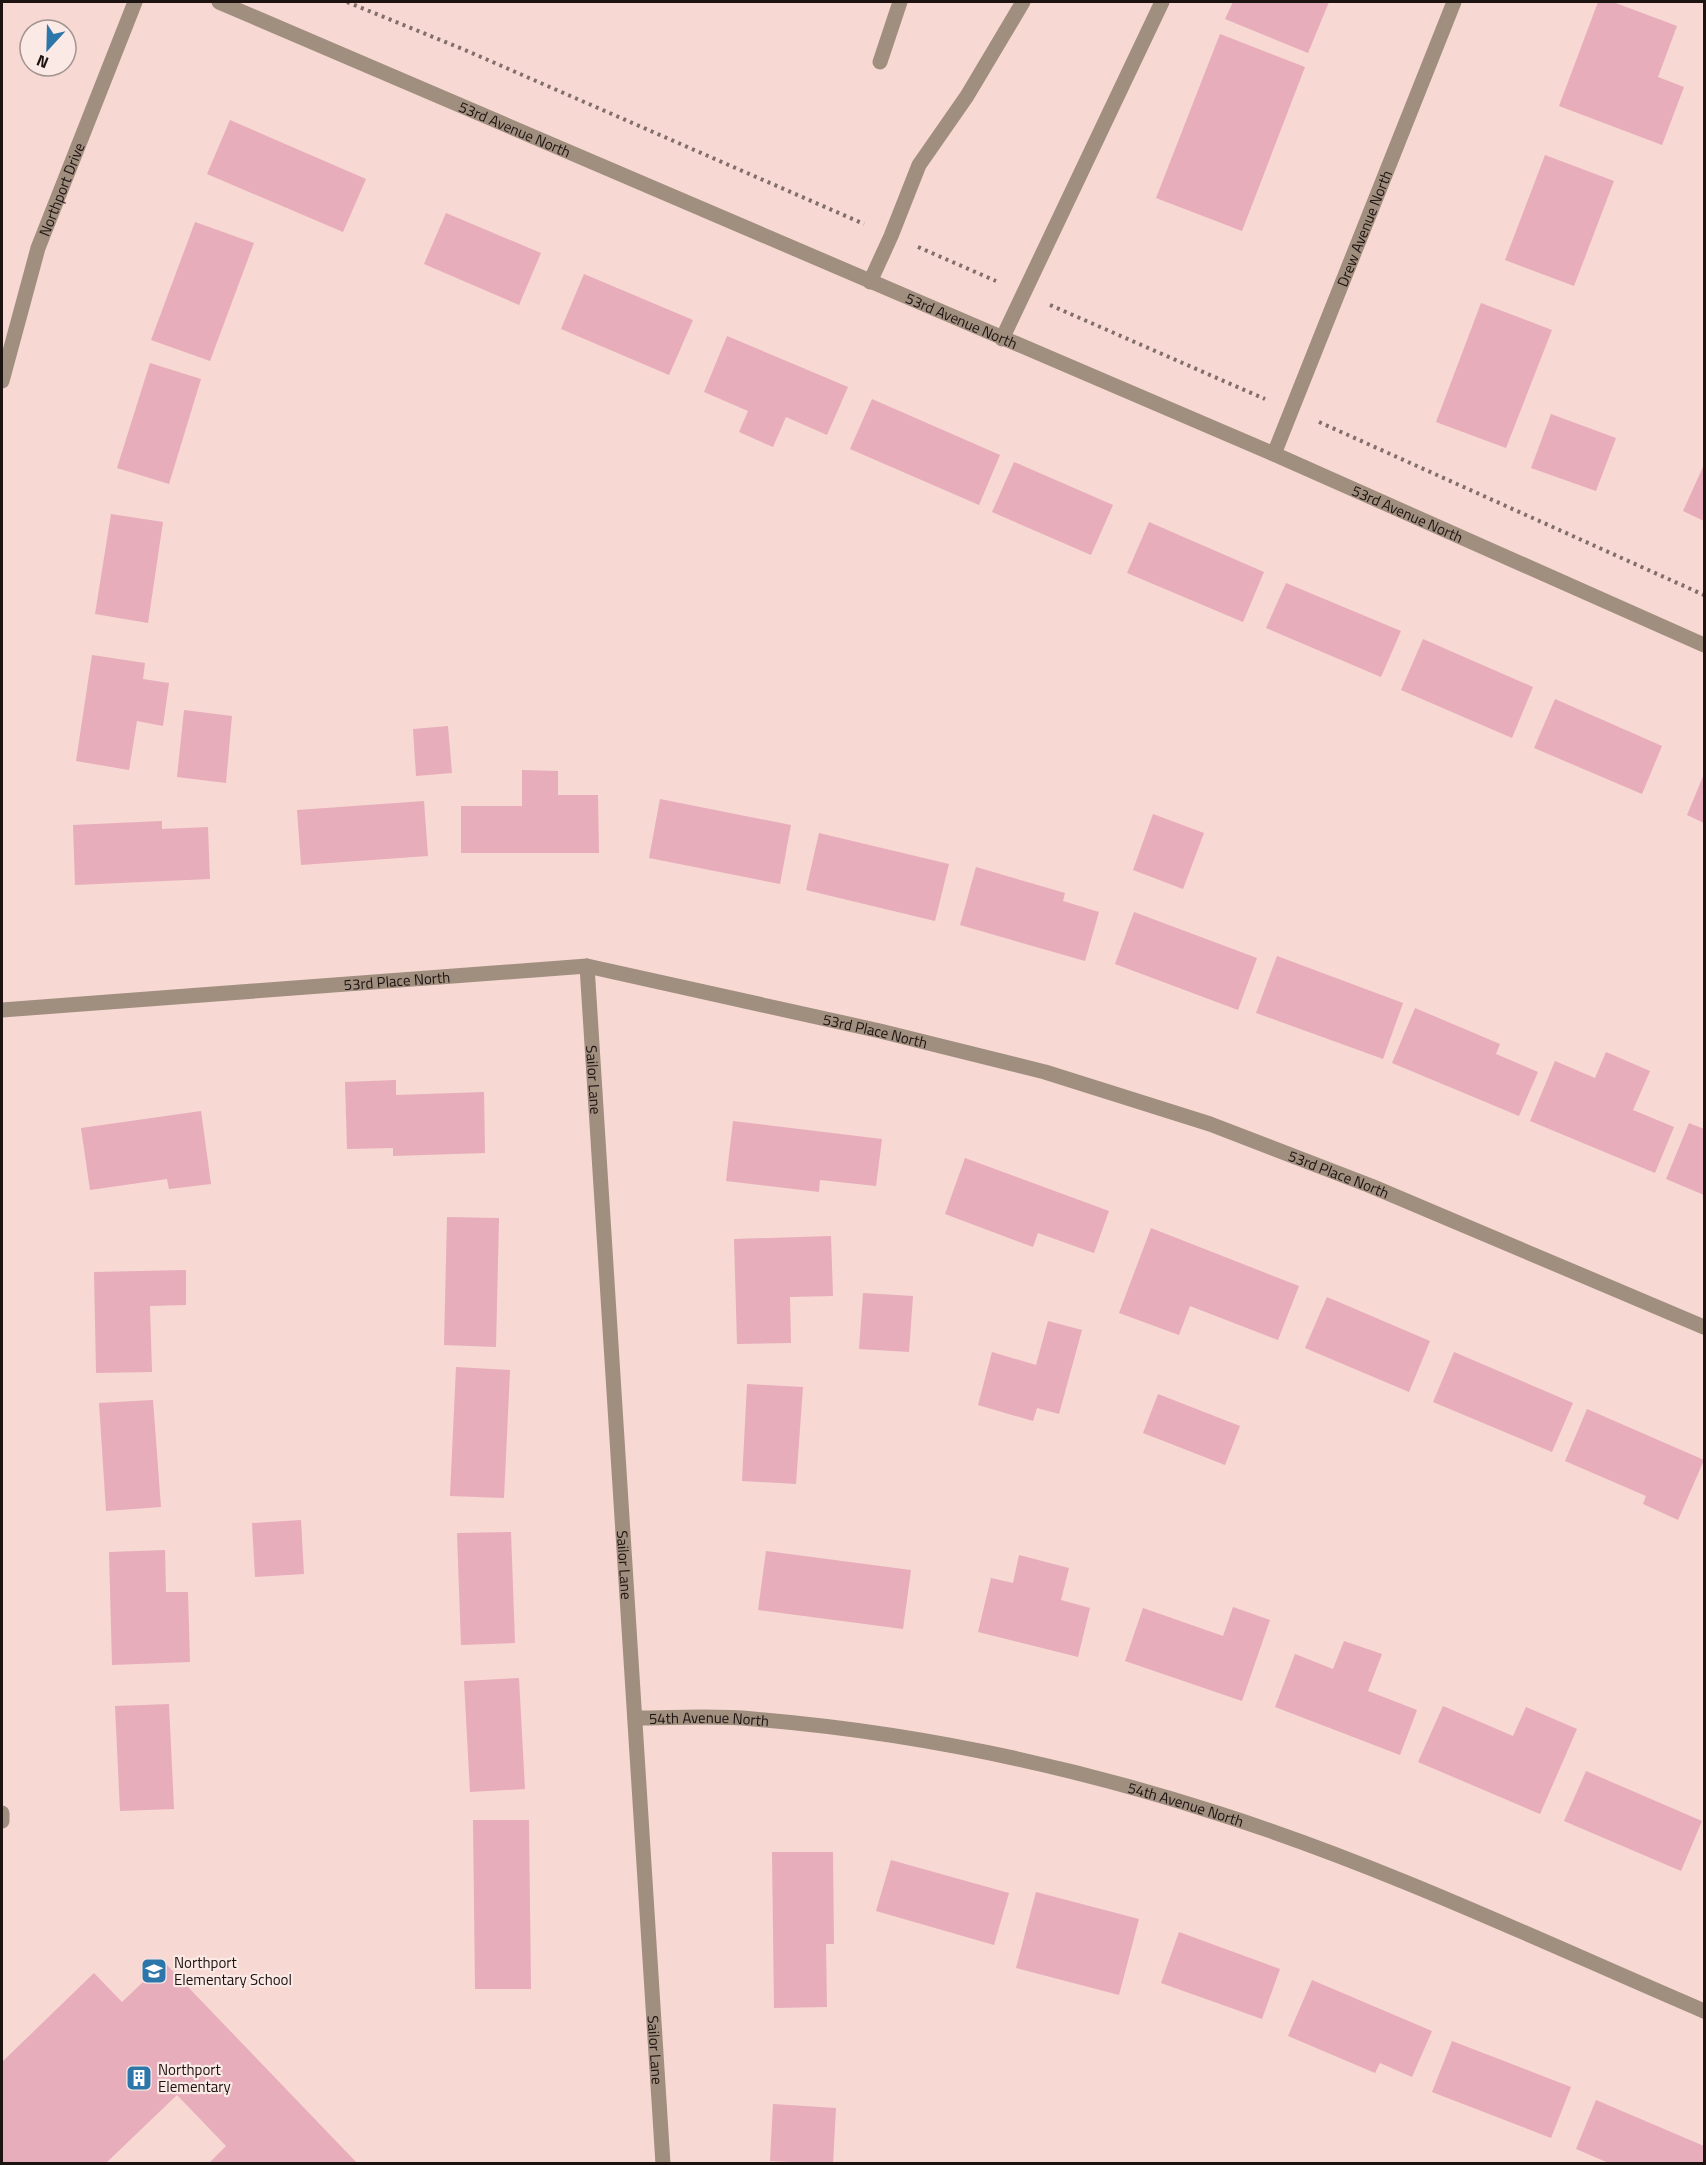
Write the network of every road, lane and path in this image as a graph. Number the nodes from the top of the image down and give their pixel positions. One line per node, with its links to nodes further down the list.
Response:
1 (135, 2): 10 (street, Northport Drive)
2 (219, 2): 8 (street, 53rd Avenue North)
3 (900, 2): 7 (street)
4 (1023, 2): 8 (street)
5 (1162, 2): 9 (street)
6 (1454, 2): 11 (street, Drew Avenue North)
7 (880, 62)
8 (870, 282): 9 (street, 53rd Avenue North)
9 (1002, 339): 11 (street, 53rd Avenue North)
10 (2, 381)
11 (1274, 454): 12 (street, 53rd Avenue North)
12 (1704, 645)
13 (587, 966): 14 (street, 53rd Place North); 15 (street, 53rd Place North); 16 (street, Sailor Lane)
14 (2, 1010)
15 (1704, 1327)
16 (635, 1718): 19 (street, 54th Avenue North); 20 (street, Sailor Lane)
17 (2, 1813): 18 (street)
18 (2, 1821)
19 (1704, 2011)
20 (663, 2163)

